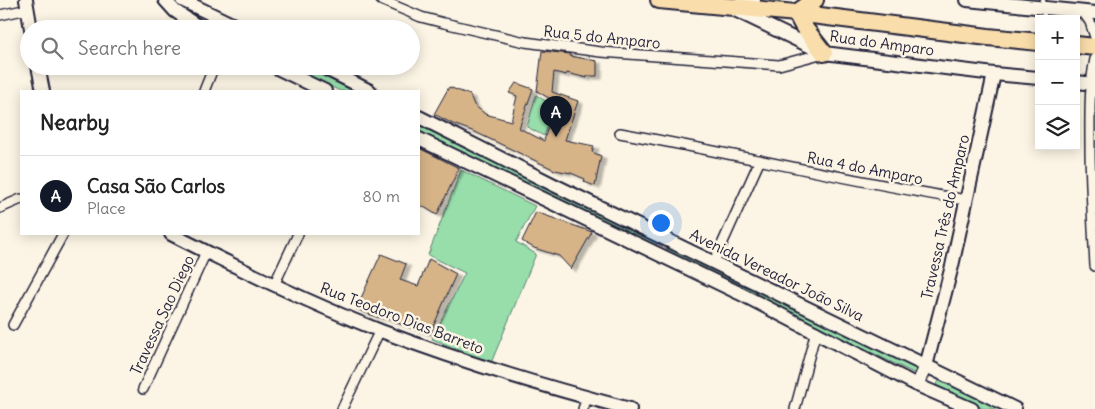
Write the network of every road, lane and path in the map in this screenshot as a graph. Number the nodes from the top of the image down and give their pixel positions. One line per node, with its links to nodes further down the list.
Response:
1 (165, 0): 15 (street)
2 (182, 0): 16 (street)
3 (380, 0): 21 (street, Rua 5 do Amparo)
4 (659, 0): 9 (highway)
5 (754, 0): 9 (street)
6 (814, 0): 11 (highway)
7 (968, 0): 10 (street)
8 (27, 5): 13 (street); 14 (street)
9 (727, 6): 11 (highway); 21 (street, Rua do Amparo)
10 (1044, 9): 12 (street)
11 (796, 13): 18 (highway); 21 (highway)
12 (1089, 13): 17 (street)
13 (0, 15)
14 (30, 20)
15 (187, 20)
16 (223, 20)
17 (1095, 37)
18 (1035, 42)
19 (1080, 45): 20 (highway)
20 (1095, 47)
21 (824, 53): 23 (street, Rua do Amparo)
22 (1095, 59): 30 (street)
23 (994, 74): 28 (street, Rua do Amparo); 40 (street, Travessa Três do Amparo)
24 (40, 75): 31 (street)
25 (210, 75): 32 (street)
26 (292, 75): 33 (street)
27 (338, 75): 34 (street)
28 (1035, 78)
29 (1080, 82): 30 (street)
30 (1093, 84): 49 (street)
31 (43, 90)
32 (204, 90)
33 (323, 90)
34 (368, 90)
35 (420, 118): 45 (street, Avenida Vereador João Silva)
36 (620, 133): 38 (street, Rua 4 do Amparo)
37 (420, 139): 47 (street)
38 (760, 160): 40 (street, Rua 4 do Amparo); 48 (street)
39 (20, 199): 41 (street)
40 (966, 200): 55 (street, Travessa Três do Amparo)
41 (0, 208)
42 (62, 235): 52 (street)
43 (173, 235): 46 (street, Rua Teodoro Dias Barreto)
44 (298, 235): 50 (street)
45 (672, 241): 47 (street); 48 (street, Avenida Vereador João Silva)
46 (206, 252): 50 (street, Rua Teodoro Dias Barreto); 57 (street, Travessa Sao Diego)
47 (665, 257): 53 (street)
48 (714, 262): 51 (street, Avenida Vereador João Silva)
49 (1095, 266)
50 (274, 285): 54 (street, Rua Teodoro Dias Barreto)
51 (814, 311): 53 (street); 55 (street, Avenida Vereador João Silva)
52 (13, 325)
53 (812, 329): 56 (street); 61 (street)
54 (380, 330): 58 (street, Rua Teodoro Dias Barreto); 59 (street)
55 (926, 366): 56 (street, Travessa Três do Amparo); 63 (street, Avenida Vereador João Silva)
56 (918, 384): 62 (street)
57 (143, 389)
58 (585, 403): 60 (street, Rua Teodoro Dias Barreto)
59 (342, 409)
60 (630, 409)
61 (795, 409)
62 (972, 409)
63 (1015, 409)

